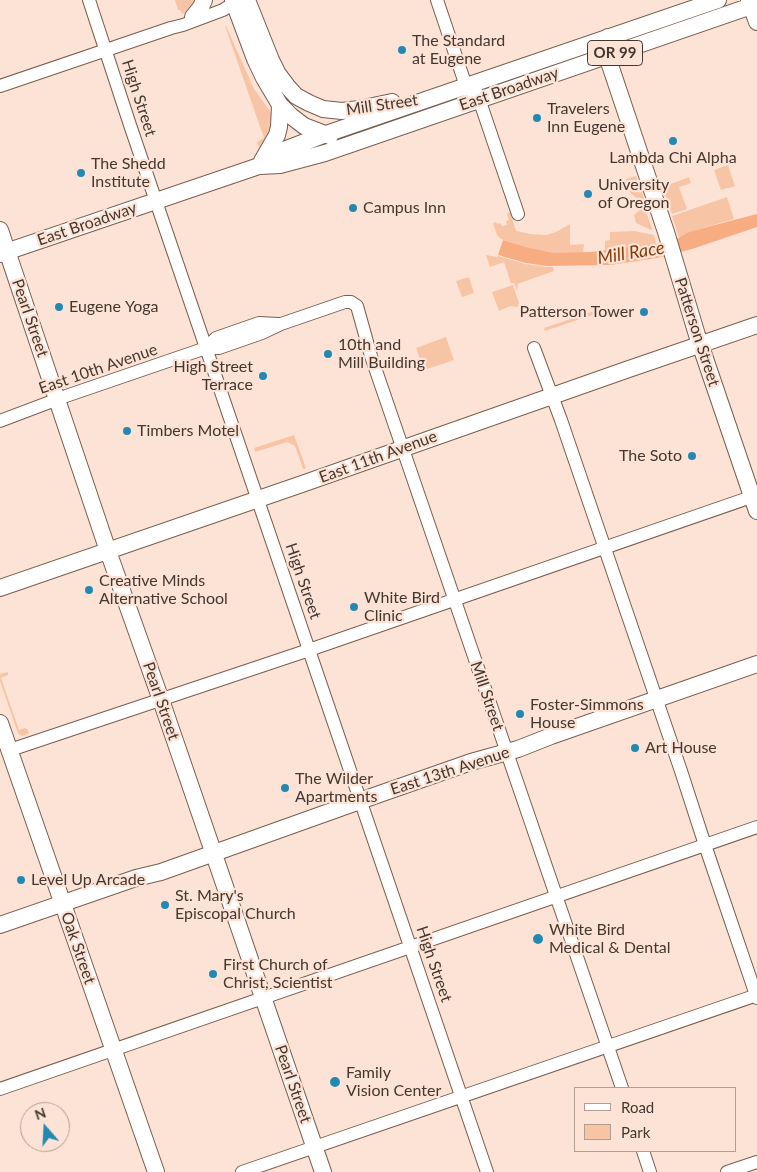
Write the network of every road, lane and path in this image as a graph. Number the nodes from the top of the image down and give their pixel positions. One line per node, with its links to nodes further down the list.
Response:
1 (89, 0): 11 (street, High Street)
2 (204, 0): 7 (main road)
3 (438, 0): 13 (street)
4 (718, 0): 10 (main road, East Broadway)
5 (241, 1): 7 (street); 9 (street); 15 (main road, Mill Street); 17 (main road, Mill Street)
6 (753, 4): 8 (main road); 12 (main road, East Broadway / OR 99)
7 (193, 17): 9 (street)
8 (757, 22)
9 (171, 28): 11 (street)
10 (608, 37): 12 (main road, Patterson Street); 13 (main road, East Broadway)
11 (106, 50): 14 (street); 21 (street, High Street)
12 (607, 56): 16 (main road, East Broadway / OR 99); 27 (main road, Patterson Street)
13 (470, 85): 15 (main road, East Broadway); 16 (street)
14 (0, 86)
15 (429, 98): 18 (main road, East Broadway)
16 (475, 100): 19 (main road, East Broadway / OR 99); 22 (street)
17 (280, 105): 18 (main road, Mill Street); 20 (main road)
18 (326, 134): 19 (main road, Mill Street); 20 (main road, East Broadway)
19 (354, 142): 20 (main road, East Broadway)
20 (259, 166): 21 (main road, East Broadway)
21 (156, 200): 24 (main road, East Broadway); 28 (street, High Street)
22 (518, 214)
23 (0, 230): 24 (main road, Pearl Street)
24 (4, 252): 31 (main road, Pearl Street)
25 (355, 304): 28 (street, East 10th Avenue); 33 (street, Mill Street)
26 (757, 325): 27 (main road, East 11th Avenue)
27 (701, 345): 30 (main road, East 11th Avenue); 35 (main road, Patterson Street)
28 (206, 348): 31 (street, East 10th Avenue); 34 (street, High Street)
29 (534, 348): 30 (street)
30 (552, 396): 33 (main road, East 11th Avenue); 36 (street)
31 (57, 400): 32 (street, East 10th Avenue); 37 (main road, Pearl Street)
32 (0, 421)
33 (403, 448): 34 (main road, East 11th Avenue); 39 (street, Mill Street)
34 (258, 499): 37 (main road, East 11th Avenue); 40 (street, High Street)
35 (755, 501): 36 (street)
36 (604, 548): 39 (street); 42 (street)
37 (108, 551): 38 (main road, East 11th Avenue); 43 (main road, Pearl Street)
38 (0, 588)
39 (454, 600): 40 (street); 46 (street, Mill Street)
40 (309, 650): 43 (street); 47 (street, High Street)
41 (757, 664): 42 (main road, East 13th Avenue)
42 (656, 699): 46 (main road, East 13th Avenue); 49 (street)
43 (161, 700): 45 (street); 50 (main road, Pearl Street)
44 (0, 723): 45 (main road, Oak Street)
45 (10, 750): 52 (main road, Oak Street)
46 (507, 752): 47 (main road, East 13th Avenue); 51 (street, Mill Street)
47 (361, 800): 50 (main road, East 13th Avenue); 54 (street, High Street)
48 (757, 827): 49 (street)
49 (705, 845): 51 (street); 55 (street)
50 (212, 854): 52 (main road, East 13th Avenue); 56 (main road, Pearl Street)
51 (556, 897): 54 (street); 57 (street, Mill Street)
52 (63, 903): 53 (main road, East 13th Avenue); 58 (main road, Oak Street)
53 (0, 925)
54 (411, 946): 56 (street); 61 (street, High Street)
55 (757, 996): 57 (street)
56 (263, 998): 58 (street); 62 (main road, Pearl Street)
57 (607, 1046): 59 (street, Mill Street); 61 (street)
58 (114, 1050): 60 (street); 65 (main road, Oak Street)
59 (622, 1087)
60 (0, 1089)
61 (462, 1096): 62 (street); 68 (street, High Street)
62 (314, 1147): 66 (street); 67 (main road, Pearl Street)
63 (643, 1152): 69 (street)
64 (757, 1162): 70 (street)
65 (156, 1172)
66 (242, 1172)
67 (323, 1172)
68 (487, 1172)
69 (650, 1172)
70 (727, 1172)

